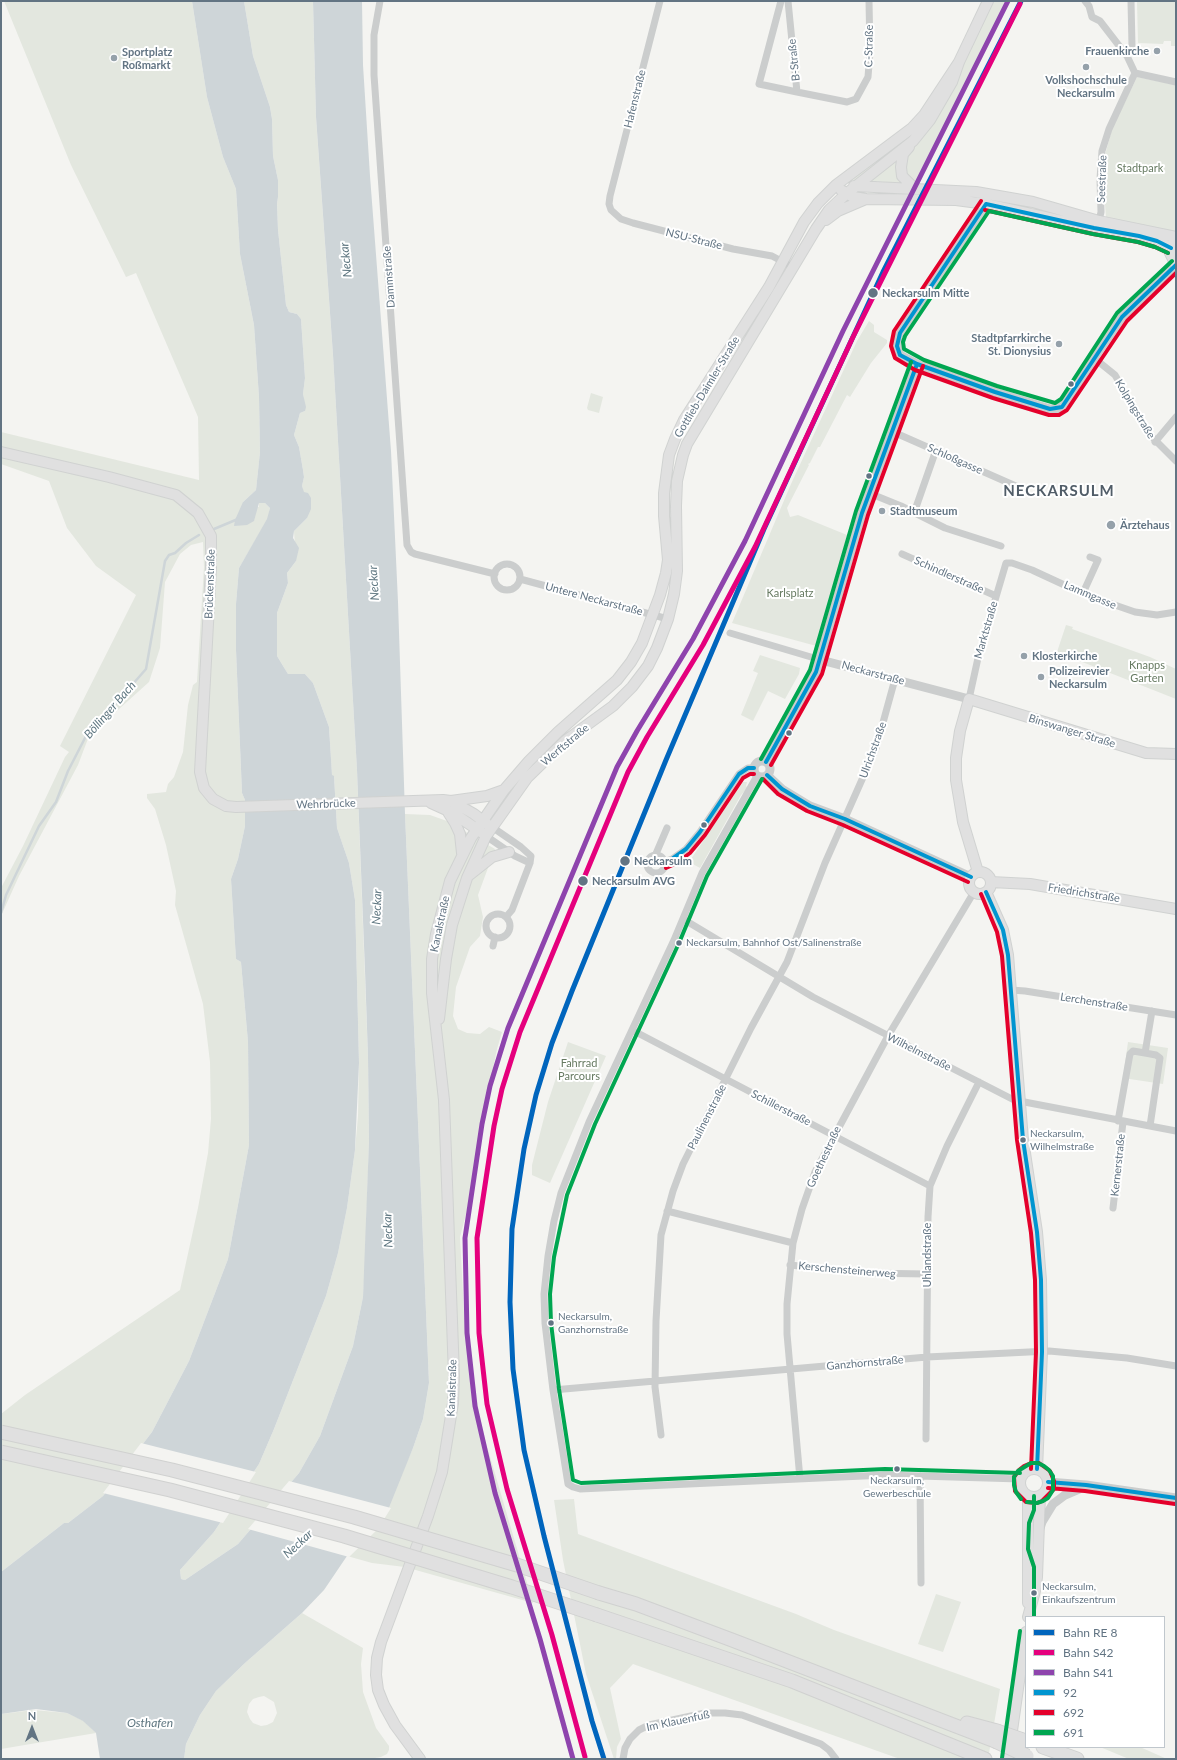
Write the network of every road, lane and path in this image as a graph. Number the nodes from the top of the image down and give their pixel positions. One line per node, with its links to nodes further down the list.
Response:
1 (380, 1): 46 (street, Dammstraße)
2 (660, 1): 19 (street, Hafenstraße)
3 (781, 1): 13 (street, B-Straße)
4 (788, 1): 13 (street, B-Straße)
5 (869, 1): 13 (street, C-Straße)
6 (988, 1): 10 (main road)
7 (1085, 1): 9 (street)
8 (1131, 1): 9 (street)
9 (1127, 56): 11 (street)
10 (959, 62): 14 (main road); 15 (main road)
11 (1135, 73): 12 (street); 23 (street, Seestraße)
12 (1176, 82)
13 (797, 92)
14 (913, 142): 16 (main road); 17 (main road)
15 (836, 184): 16 (main road); 18 (main road); 28 (main road, Gottlieb-Daimler-Straße)
16 (856, 186): 17 (main road); 18 (main road, Gottlieb-Daimler-Straße)
17 (915, 190): 20 (main road)
18 (846, 194): 21 (main road); 25 (main road, Gottlieb-Daimler-Straße)
19 (610, 196): 28 (street, NSU-Straße)
20 (995, 196): 22 (street); 23 (main road)
21 (866, 199): 22 (main road); 25 (main road, Gottlieb-Daimler-Straße)
22 (986, 204): 24 (main road); 32 (street)
23 (1099, 220): 24 (street); 26 (main road)
24 (1076, 224): 27 (main road)
25 (816, 229): 30 (main road, Gottlieb-Daimler-Straße)
26 (1176, 238): 27 (main road)
27 (1171, 248): 29 (main road)
28 (783, 262): 30 (street, NSU-Straße); 51 (main road, Gottlieb-Daimler-Straße)
29 (1176, 265): 31 (street)
30 (793, 268): 52 (main road, Gottlieb-Daimler-Straße)
31 (1094, 358): 32 (street); 35 (street, Kolpingstraße)
32 (917, 364): 34 (street)
33 (1176, 417): 35 (street)
34 (891, 431): 36 (street, Schloßgasse); 40 (street)
35 (1155, 442): 38 (street, Kolpingstraße)
36 (936, 450): 39 (street, Schloßgasse); 41 (street)
37 (1, 452): 63 (main road, Brückenstraße)
38 (1176, 461)
39 (1018, 487)
40 (869, 493): 41 (street); 54 (street)
41 (914, 513): 42 (street)
42 (1001, 546)
43 (902, 554): 49 (street, Schindlerstraße)
44 (1090, 557): 48 (street)
45 (1006, 563): 48 (street, Lammgasse); 49 (street, Marktstraße)
46 (494, 574): 47 (street); 47 (street)
47 (520, 579): 51 (street, Untere Neckarstraße)
48 (1083, 593): 50 (street, Lammgasse)
49 (996, 596): 56 (street, Marktstraße)
50 (1176, 612)
51 (653, 615): 52 (street, Untere Neckarstraße); 61 (main road, Werftstraße)
52 (668, 619): 67 (main road, Werftstraße)
53 (730, 634): 54 (street, Neckarstraße)
54 (821, 660): 55 (street, Neckarstraße); 58 (street)
55 (895, 679): 56 (street, Neckarstraße); 64 (street, Ulrichstraße)
56 (969, 699): 57 (main road, Binswanger Straße); 73 (main road)
57 (1176, 754)
58 (766, 762): 59 (street); 60 (street)
59 (756, 772): 60 (street); 72 (street); 80 (street)
60 (768, 775): 64 (street)
61 (504, 790): 62 (main road); 65 (main road, Werftstraße)
62 (448, 805): 63 (main road, Wehrbrücke); 65 (main road); 69 (main road)
63 (226, 806)
64 (845, 819): 73 (street); 83 (street, Paulinenstraße)
65 (479, 824): 67 (main road); 69 (main road, Kanalstraße)
66 (667, 828): 70 (street)
67 (489, 832): 68 (street); 71 (street); 74 (main road, Kanalstraße)
68 (509, 852): 71 (street); 74 (main road)
69 (462, 853): 88 (main road, Kanalstraße)
70 (655, 856): 72 (street); 72 (street)
71 (530, 859): 79 (street)
72 (664, 862)
73 (975, 874): 75 (main road); 76 (main road)
74 (467, 878): 88 (main road, Kanalstraße)
75 (991, 882): 77 (main road); 78 (main road, Friedrichstraße)
76 (974, 892): 77 (main road); 89 (street, Goethestraße)
77 (986, 892): 84 (main road)
78 (1176, 908)
79 (506, 917): 81 (street); 81 (street)
80 (683, 919): 83 (street, Wilhelmstraße); 87 (street)
81 (495, 937): 82 (street)
82 (492, 946)
83 (780, 976): 89 (street, Wilhelmstraße); 91 (street, Paulinenstraße)
84 (1011, 990): 85 (street, Lerchenstraße); 93 (main road)
85 (1152, 1011): 86 (street, Lerchenstraße); 90 (street)
86 (1176, 1016)
87 (632, 1030): 91 (street, Schillerstraße); 109 (street)
88 (438, 1035): 131 (main road, Kanalstraße)
89 (888, 1036): 92 (street, Wilhelmstraße); 97 (street, Goethestraße)
90 (1146, 1053): 94 (street, Kernerstraße); 95 (street)
91 (726, 1080): 97 (street, Schillerstraße); 100 (street, Paulinenstraße)
92 (979, 1082): 93 (street, Wilhelmstraße); 98 (street, Uhlandstraße)
93 (1020, 1101): 94 (street, Wilhelmstraße); 104 (main road)
94 (1120, 1121): 95 (street, Wilhelmstraße); 99 (street, Kernerstraße)
95 (1150, 1126): 96 (street, Wilhelmstraße)
96 (1176, 1131)
97 (834, 1135): 98 (street, Schillerstraße); 101 (street, Goethestraße)
98 (930, 1186): 103 (street, Uhlandstraße)
99 (1113, 1208)
100 (667, 1210): 101 (street); 108 (street, Paulinenstraße)
101 (793, 1243): 102 (street, Goethestraße)
102 (790, 1265): 103 (street, Kerschensteinerweg); 107 (street, Goethestraße)
103 (928, 1274): 105 (street, Uhlandstraße)
104 (1042, 1352): 105 (street, Ganzhornstraße); 106 (street, Ganzhornstraße); 114 (main road)
105 (927, 1358): 107 (street, Ganzhornstraße); 112 (street, Uhlandstraße)
106 (1176, 1366)
107 (791, 1370): 108 (street, Ganzhornstraße); 116 (street, Goethestraße)
108 (655, 1381): 109 (street, Ganzhornstraße); 111 (street, Paulinenstraße)
109 (553, 1390): 116 (street)
110 (1, 1432): 127 (highway, bridge)
111 (661, 1435)
112 (926, 1439)
113 (1, 1452): 134 (highway, bridge)
114 (1037, 1469): 117 (main road); 118 (main road)
115 (920, 1476): 116 (street); 117 (street); 124 (street)
116 (800, 1479)
117 (1020, 1479): 120 (main road)
118 (1048, 1482): 119 (street); 121 (main road)
119 (1086, 1486): 122 (street); 123 (street)
120 (1028, 1496): 121 (main road); 125 (main road)
121 (1040, 1496): 123 (main road)
122 (1176, 1498)
123 (1039, 1533): 125 (main road)
124 (921, 1583)
125 (1028, 1616)
126 (1025, 1639): 135 (main road)
127 (996, 1736): 128 (highway, bridge); 130 (highway, bridge)
128 (1025, 1741)
129 (1046, 1748): 136 (highway)
130 (1030, 1758)
131 (420, 1759)
132 (623, 1759): 133 (street, Im Klauenfuß)
133 (836, 1759)
134 (985, 1759)
135 (1008, 1759)
136 (1077, 1759)

